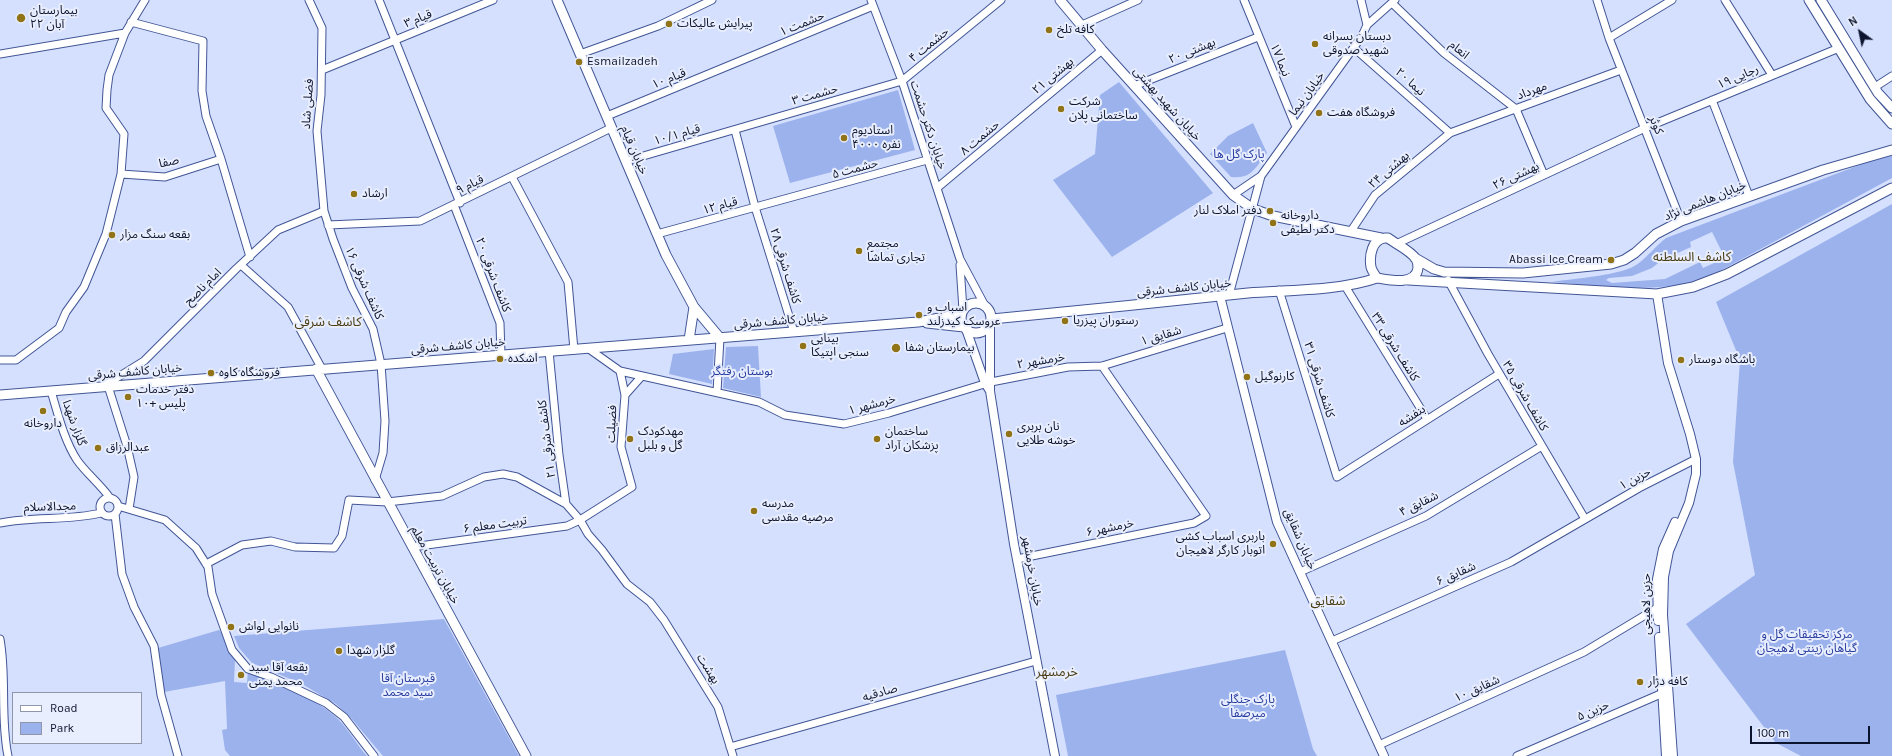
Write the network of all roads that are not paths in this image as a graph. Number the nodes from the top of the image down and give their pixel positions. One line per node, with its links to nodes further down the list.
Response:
1 (145, 0): 19 (street)
2 (309, 0): 32 (street, فضلی شاد)
3 (379, 0): 25 (street, کاشف شرقی ۲۰)
4 (493, 0): 25 (street, قیام ۳)
5 (557, 0): 30 (main road, خیابان قیام)
6 (712, 0): 30 (street)
7 (1001, 0): 36 (street, حشمت ۴)
8 (1060, 0): 20 (main road, خیابان شهید بهشتی)
9 (1138, 0): 20 (street)
10 (1244, 0): 23 (street, نیما ۱۷)
11 (1361, 0): 21 (street)
12 (1596, 0): 24 (street, کوثر)
13 (1672, 0): 24 (street)
14 (1725, 0): 34 (street)
15 (1809, 0): 27 (main road)
16 (1820, 0): 38 (main road)
17 (1393, 1): 21 (street, خیابان نیما); 41 (street, انعام)
18 (872, 3): 31 (street, حشمت ۱); 36 (street, خیابان دکتر حشمت)
19 (131, 22): 22 (street); 51 (street)
20 (1082, 25): 28 (main road, خیابان شهید بهشتی)
21 (1367, 25): 26 (street, خیابان نیما)
22 (125, 33): 29 (street); 54 (street)
23 (1258, 37): 37 (street, بهشتی ۲۰); 45 (street, نیما ۱۷)
24 (1609, 38): 33 (street, کوثر)
25 (396, 40): 32 (street, قیام ۳); 63 (street, کاشف شرقی ۲۰)
26 (1354, 48): 45 (street, خیابان نیما); 49 (street, نیما ۲۰)
27 (1839, 48): 34 (street, رجایی ۱۹); 44 (main road)
28 (1102, 50): 37 (main road, خیابان شهید بهشتی); 43 (street, بهشتی ۲۱)
29 (0, 54)
30 (580, 54): 42 (main road, خیابان قیام)
31 (739, 62): 42 (street, قیام ۱۰)
32 (322, 70): 66 (street, فضلی شاد)
33 (1621, 70): 41 (street, مهرداد); 47 (street, کوثر)
34 (1772, 75): 39 (street, رجایی ۱۹)
35 (1892, 76): 38 (street)
36 (902, 81): 48 (street, حشمت ۳); 52 (street, خیابان دکتر حشمت)
37 (1134, 86): 60 (main road, خیابان شهید بهشتی)
38 (1874, 87): 40 (main road)
39 (1712, 100): 47 (street, رجایی ۱۹); 61 (street)
40 (1892, 108)
41 (1516, 109): 49 (street, مهرداد); 55 (street)
42 (607, 116): 46 (main road, خیابان قیام)
43 (1018, 119): 58 (street, حشمت ۸)
44 (1891, 122)
45 (1296, 127): 56 (street, خیابان نیما)
46 (612, 128): 53 (main road, خیابان قیام); 57 (street, قیام ۹)
47 (1645, 128): 55 (street, بهشتی ۲۶); 67 (street, کوثر)
48 (735, 130): 53 (street, قیام ۱۰/۱); 64 (street, کاشف شرقی ۲۸)
49 (1450, 133): 69 (street, بهشتی ۲۴)
50 (1892, 150): 61 (main road, خیابان هاشمی نژاد)
51 (221, 159): 54 (street, صفا); 73 (street)
52 (927, 160): 58 (street, خیابان دکتر حشمت); 62 (street, حشمت ۵)
53 (626, 161): 70 (main road, خیابان قیام)
54 (121, 174): 100 (street)
55 (1544, 175): 72 (street, بهشتی ۲۶)
56 (1261, 176): 60 (street, خیابان نیما); 65 (street, خیابان نیما)
57 (512, 177): 63 (street, قیام ۹); 97 (street)
58 (937, 188): 75 (street, خیابان دکتر حشمت)
59 (1892, 188): 83 (main road)
60 (1233, 195): 65 (main road, خیابان شهید بهشتی)
61 (1749, 196): 67 (main road, خیابان هاشمی نژاد)
62 (788, 198): 64 (street, قیام ۱۲)
63 (457, 204): 68 (street, قیام ۹); 99 (street, کاشف شرقی ۲۰)
64 (755, 207): 70 (street, قیام ۱۲); 93 (street, کاشف شرقی ۲۸)
65 (1253, 209): 69 (main road, خیابان شهید بهشتی); 84 (street, خیابان نیما)
66 (324, 211): 68 (street, کاشف شرقی ۱۶); 73 (street, امام ناصح)
67 (1681, 221): 77 (main road, خیابان هاشمی نژاد)
68 (328, 225): 101 (street, کاشف شرقی ۱۶)
69 (1351, 231): 71 (main road, خیابان شهید بهشتی)
70 (657, 234): 87 (main road, خیابان قیام)
71 (1381, 238): 72 (main road); 78 (main road)
72 (1396, 244): 74 (main road)
73 (250, 257): 76 (street, امام ناصح)
74 (1416, 258): 77 (main road, خیابان هاشمی نژاد); 79 (main road)
75 (960, 259): 86 (street); 88 (street)
76 (241, 264): 103 (street); 109 (street, امام ناصح)
77 (1444, 272): 80 (street, کاشف شرقی ۳۵)
78 (1377, 278): 79 (main road); 81 (main road, خیابان کاشف شرقی)
79 (1408, 280): 80 (main road)
80 (1449, 283): 83 (main road); 105 (street, کاشف شرقی ۳۵)
81 (1344, 286): 82 (main road, خیابان کاشف شرقی); 114 (street, کاشف شرقی ۳۳)
82 (1279, 290): 84 (main road, خیابان کاشف شرقی); 117 (street, کاشف شرقی ۳۱)
83 (1657, 294): 116 (street, حزین لاهیجی)
84 (1229, 295): 85 (main road, خیابان کاشف شرقی)
85 (1220, 296): 90 (main road, خیابان کاشف شرقی); 92 (street, خیابان شقایق)
86 (984, 304): 88 (main road); 90 (main road)
87 (694, 308): 94 (main road, خیابان قیام); 95 (main road)
88 (962, 312): 89 (main road); 91 (main road)
89 (918, 322): 91 (main road); 93 (main road, خیابان کاشف شرقی)
90 (991, 322): 91 (main road); 107 (street)
91 (965, 328): 107 (street, خیابان خرمشهر)
92 (1227, 328): 102 (street, شقایق ۱); 132 (street, خیابان شقایق)
93 (794, 332): 94 (main road, خیابان کاشف شرقی)
94 (720, 338): 95 (main road, خیابان کاشف شرقی); 111 (street)
95 (689, 340): 96 (main road, خیابان کاشف شرقی)
96 (589, 349): 97 (main road, خیابان کاشف شرقی); 104 (street)
97 (574, 350): 98 (main road, خیابان کاشف شرقی)
98 (549, 351): 99 (main road, خیابان کاشف شرقی); 121 (street, کاشف شرقی ۲۱)
99 (501, 355): 101 (main road, خیابان کاشف شرقی)
100 (0, 360)
101 (381, 364): 103 (main road, خیابان کاشف شرقی); 118 (street, کاشف شرقی ۱۶)
102 (1102, 366): 107 (street, خرمشهر ۲); 130 (street, خرمشهر ۶)
103 (323, 369): 108 (main road, خیابان تربیت معلم); 108 (main road); 109 (main road, خیابان کاشف شرقی)
104 (620, 371): 106 (street); 113 (street, فضیلت)
105 (1499, 374): 114 (street, بنفشه); 115 (street, کاشف شرقی ۳۵)
106 (641, 377): 111 (street); 113 (street)
107 (988, 382): 111 (street, خرمشهر ۱); 130 (street, خیابان خرمشهر)
108 (325, 385): 118 (main road, خیابان تربیت معلم)
109 (105, 386): 110 (main road, خیابان کاشف شرقی); 123 (street)
110 (51, 391): 112 (main road, خیابان کاشف شرقی); 119 (street, گلزار شهدا)
111 (717, 392)
112 (0, 395)
113 (625, 395): 127 (street, فضیلت)
114 (1427, 419): 117 (street, بنفشه)
115 (1542, 446): 126 (street, کاشف شرقی ۳۵); 132 (street, شقایق ۴)
116 (1696, 459): 126 (street, حزین ۱); 133 (street, حزین لاهیجی); 148 (street, حزین لاهیجی)
117 (1337, 477)
118 (375, 480): 120 (main road, خیابان تربیت معلم)
119 (110, 498): 122 (street); 124 (street)
120 (387, 502): 121 (street); 129 (main road, خیابان تربیت معلم); 131 (street)
121 (566, 504): 127 (street)
122 (118, 506): 123 (street); 125 (street)
123 (129, 509): 131 (street)
124 (101, 513): 125 (street); 128 (street, مجدالاسلام)
125 (115, 514): 141 (street)
126 (1585, 519): 135 (street, شقایق ۶)
127 (580, 520): 129 (street, تربیت معلم ۶); 139 (street, بهشت)
128 (0, 523)
129 (412, 547): 143 (main road, خیابان تربیت معلم)
130 (1017, 559): 136 (street, خیابان خرمشهر)
131 (206, 564): 142 (street)
132 (1300, 572): 135 (street, خیابان شقایق)
133 (1657, 608): 137 (street, حزین لاهیجی); 138 (street, شقایق ۱۰)
134 (0, 639): 140 (street)
135 (1332, 642): 138 (street, خیابان شقایق)
136 (1036, 660): 139 (street, صادقیه); 145 (street, خیابان خرمشهر)
137 (1662, 693): 147 (street, حزین ۵); 148 (street, حزین لاهیجی)
138 (1379, 745): 146 (street, خیابان شقایق)
139 (730, 747): 144 (street, بهشت)
140 (8, 756)
141 (178, 756)
142 (374, 756)
143 (525, 756)
144 (733, 756)
145 (1055, 756)
146 (1384, 756)
147 (1517, 756)
148 (1669, 756)

